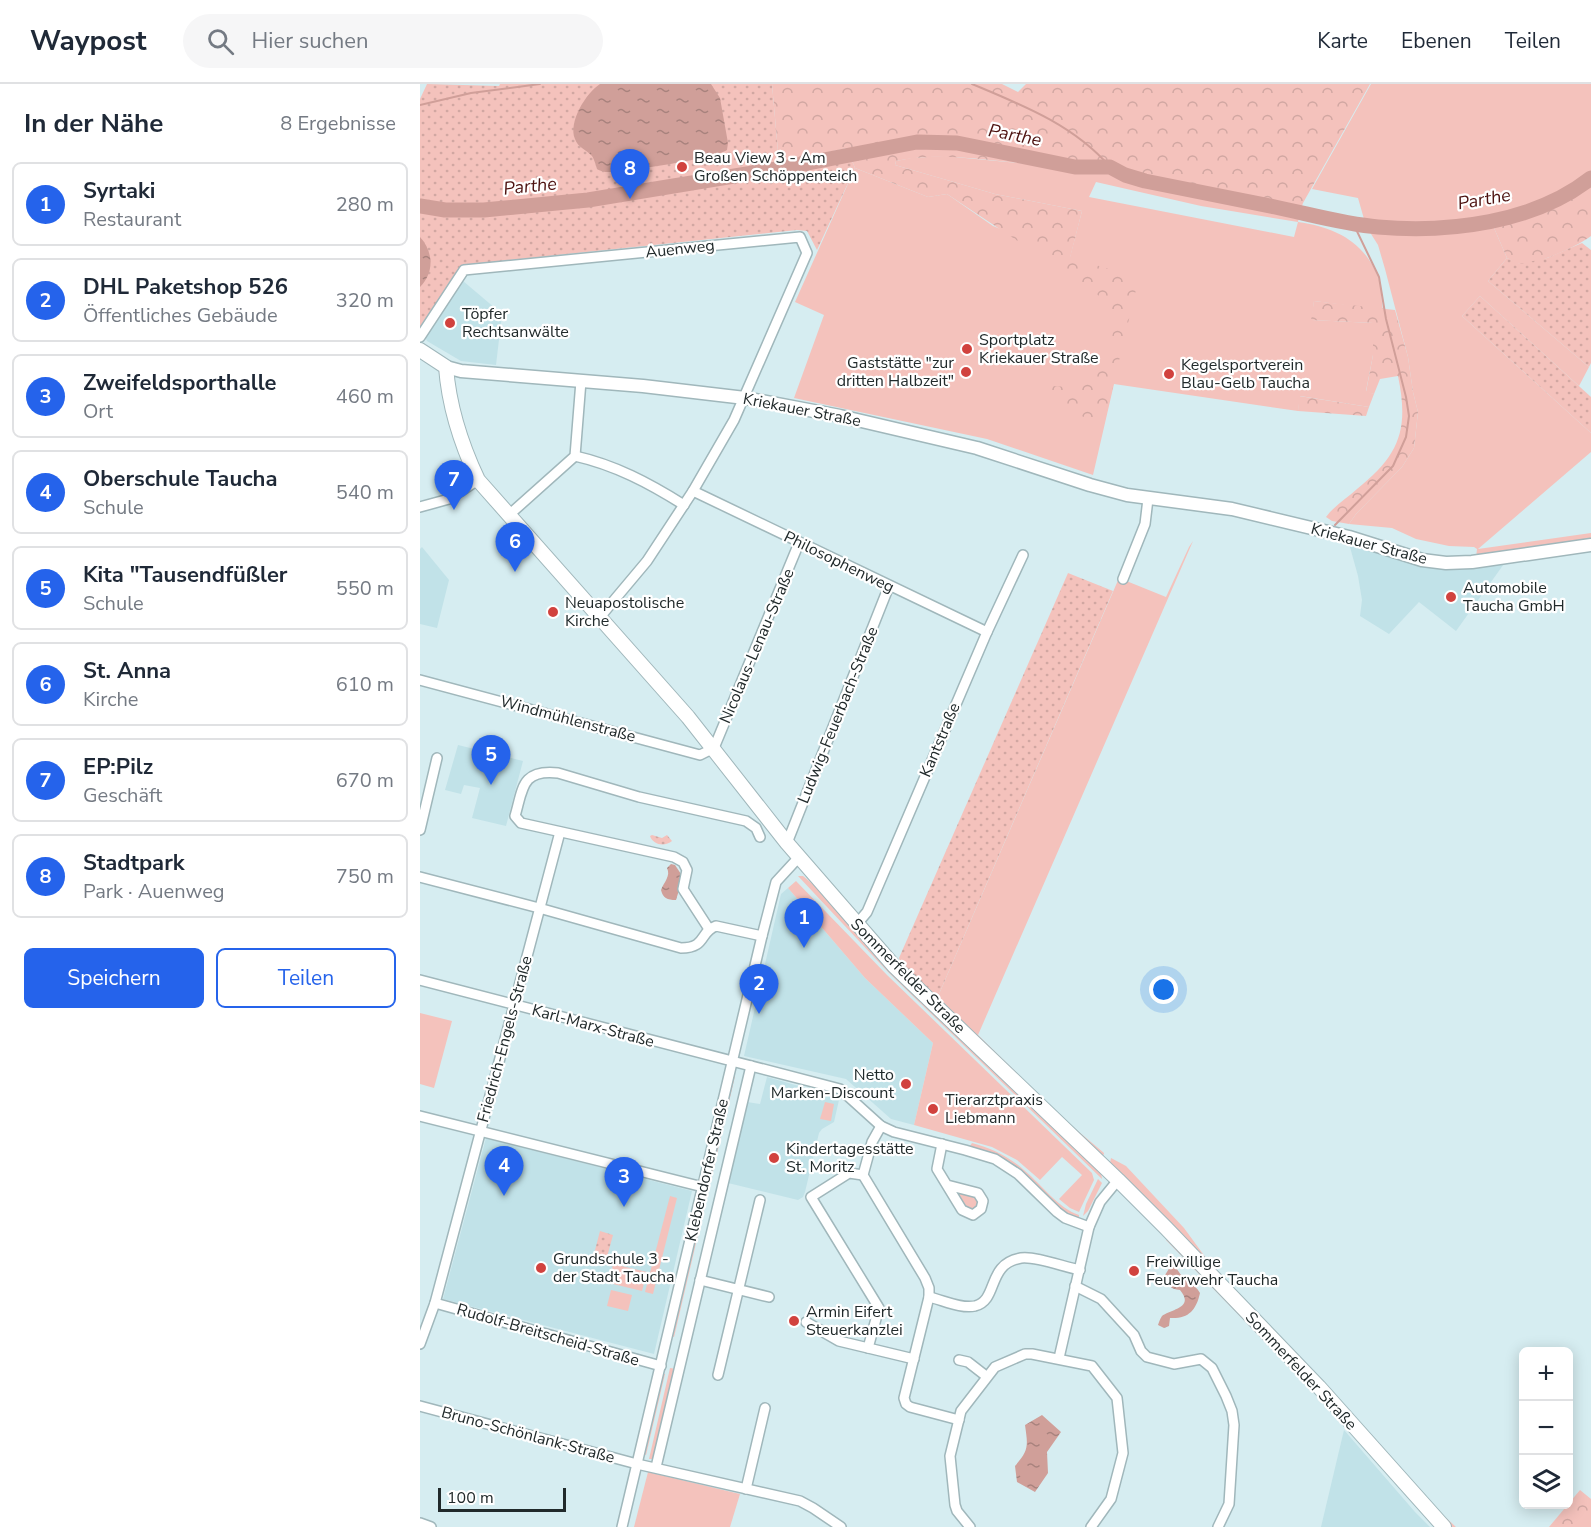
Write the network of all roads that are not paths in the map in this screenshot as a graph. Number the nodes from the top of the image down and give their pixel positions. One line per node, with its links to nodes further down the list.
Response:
1 (420, 337): 5 (street, Auenweg)
2 (420, 350): 3 (main road)
3 (446, 367): 4 (street, Kriekauer Straße); 7 (main road, Sommerfelder Straße)
4 (581, 381): 5 (street, Kriekauer Straße); 6 (street)
5 (745, 398): 8 (street); 9 (street, Kriekauer Straße)
6 (575, 456): 10 (street); 12 (street)
7 (478, 480): 11 (street); 12 (main road, Sommerfelder Straße)
8 (693, 491): 10 (street); 13 (street, Philosophenweg)
9 (1148, 499): 14 (street, Kriekauer Straße); 16 (street)
10 (684, 505): 18 (street)
11 (420, 507)
12 (509, 515): 18 (main road, Sommerfelder Straße)
13 (800, 543): 17 (street, Philosophenweg); 21 (street, Nicolaus-Lenau-Straße)
14 (1591, 545)
15 (1023, 555): 19 (street, Kantstraße)
16 (1124, 579)
17 (889, 586): 19 (street, Philosophenweg); 26 (street, Ludwig-Feuerbach-Straße)
18 (600, 617): 21 (main road, Sommerfelder Straße)
19 (987, 632): 30 (street, Kantstraße)
20 (420, 680): 21 (street, Windmühlenstraße)
21 (714, 748): 26 (main road, Sommerfelder Straße)
22 (437, 758): 23 (street)
23 (420, 830)
24 (560, 832): 25 (street); 29 (street, Friedrich-Engels-Straße); 31 (street)
25 (760, 837)
26 (787, 843): 27 (main road, Sommerfelder Straße)
27 (799, 857): 30 (main road, Sommerfelder Straße); 32 (street, Klebendorfer Straße)
28 (420, 877): 29 (street)
29 (539, 908): 31 (street); 34 (street, Friedrich-Engels-Straße)
30 (856, 925): 42 (main road, Sommerfelder Straße)
31 (709, 929): 32 (street)
32 (762, 936): 35 (street, Klebendorfer Straße)
33 (420, 980): 34 (street, Karl-Marx-Straße)
34 (514, 1005): 35 (street, Karl-Marx-Straße); 39 (street, Friedrich-Engels-Straße)
35 (732, 1061): 36 (street, Karl-Marx-Straße); 44 (street, Klebendorfer Straße)
36 (751, 1066): 38 (street, Karl-Marx-Straße); 48 (street, Klebendorfer Straße)
37 (420, 1116): 39 (street)
38 (881, 1126): 40 (street); 41 (street)
39 (481, 1130): 44 (street); 53 (street, Friedrich-Engels-Straße)
40 (942, 1144): 43 (street); 46 (street)
41 (862, 1175): 52 (street); 56 (street)
42 (1118, 1180): 46 (street); 76 (main road, Sommerfelder Straße)
43 (947, 1185)
44 (703, 1187): 60 (street, Klebendorfer Straße)
45 (760, 1200): 50 (street)
46 (1089, 1227): 47 (street)
47 (1080, 1270): 49 (street); 52 (street)
48 (700, 1280): 50 (street); 67 (street, Klebendorfer Straße)
49 (1075, 1286): 57 (street); 75 (street)
50 (738, 1290): 51 (street); 61 (street)
51 (769, 1297)
52 (929, 1297): 58 (street)
53 (435, 1303): 55 (street, Friedrich-Engels-Straße); 60 (street, Rudolf-Breitscheid-Straße)
54 (806, 1322): 56 (street)
55 (420, 1344)
56 (868, 1348): 58 (street)
57 (1059, 1358): 62 (street); 74 (street)
58 (914, 1359): 65 (street)
59 (959, 1360): 62 (street)
60 (661, 1366): 66 (street, Klebendorfer Straße)
61 (718, 1375)
62 (986, 1376): 65 (street)
63 (420, 1406): 66 (street, Bruno-Schönlank-Straße)
64 (765, 1408): 68 (street)
65 (959, 1420): 73 (street)
66 (637, 1464): 67 (street, Bruno-Schönlank-Straße); 71 (street, Klebendorfer Straße)
67 (656, 1467): 68 (street, Bruno-Schönlank-Straße)
68 (746, 1489): 72 (street, Bruno-Schönlank-Straße)
69 (420, 1523): 70 (street)
70 (431, 1527)
71 (622, 1527)
72 (841, 1527)
73 (970, 1527)
74 (1091, 1527)
75 (1218, 1527)
76 (1444, 1527)

